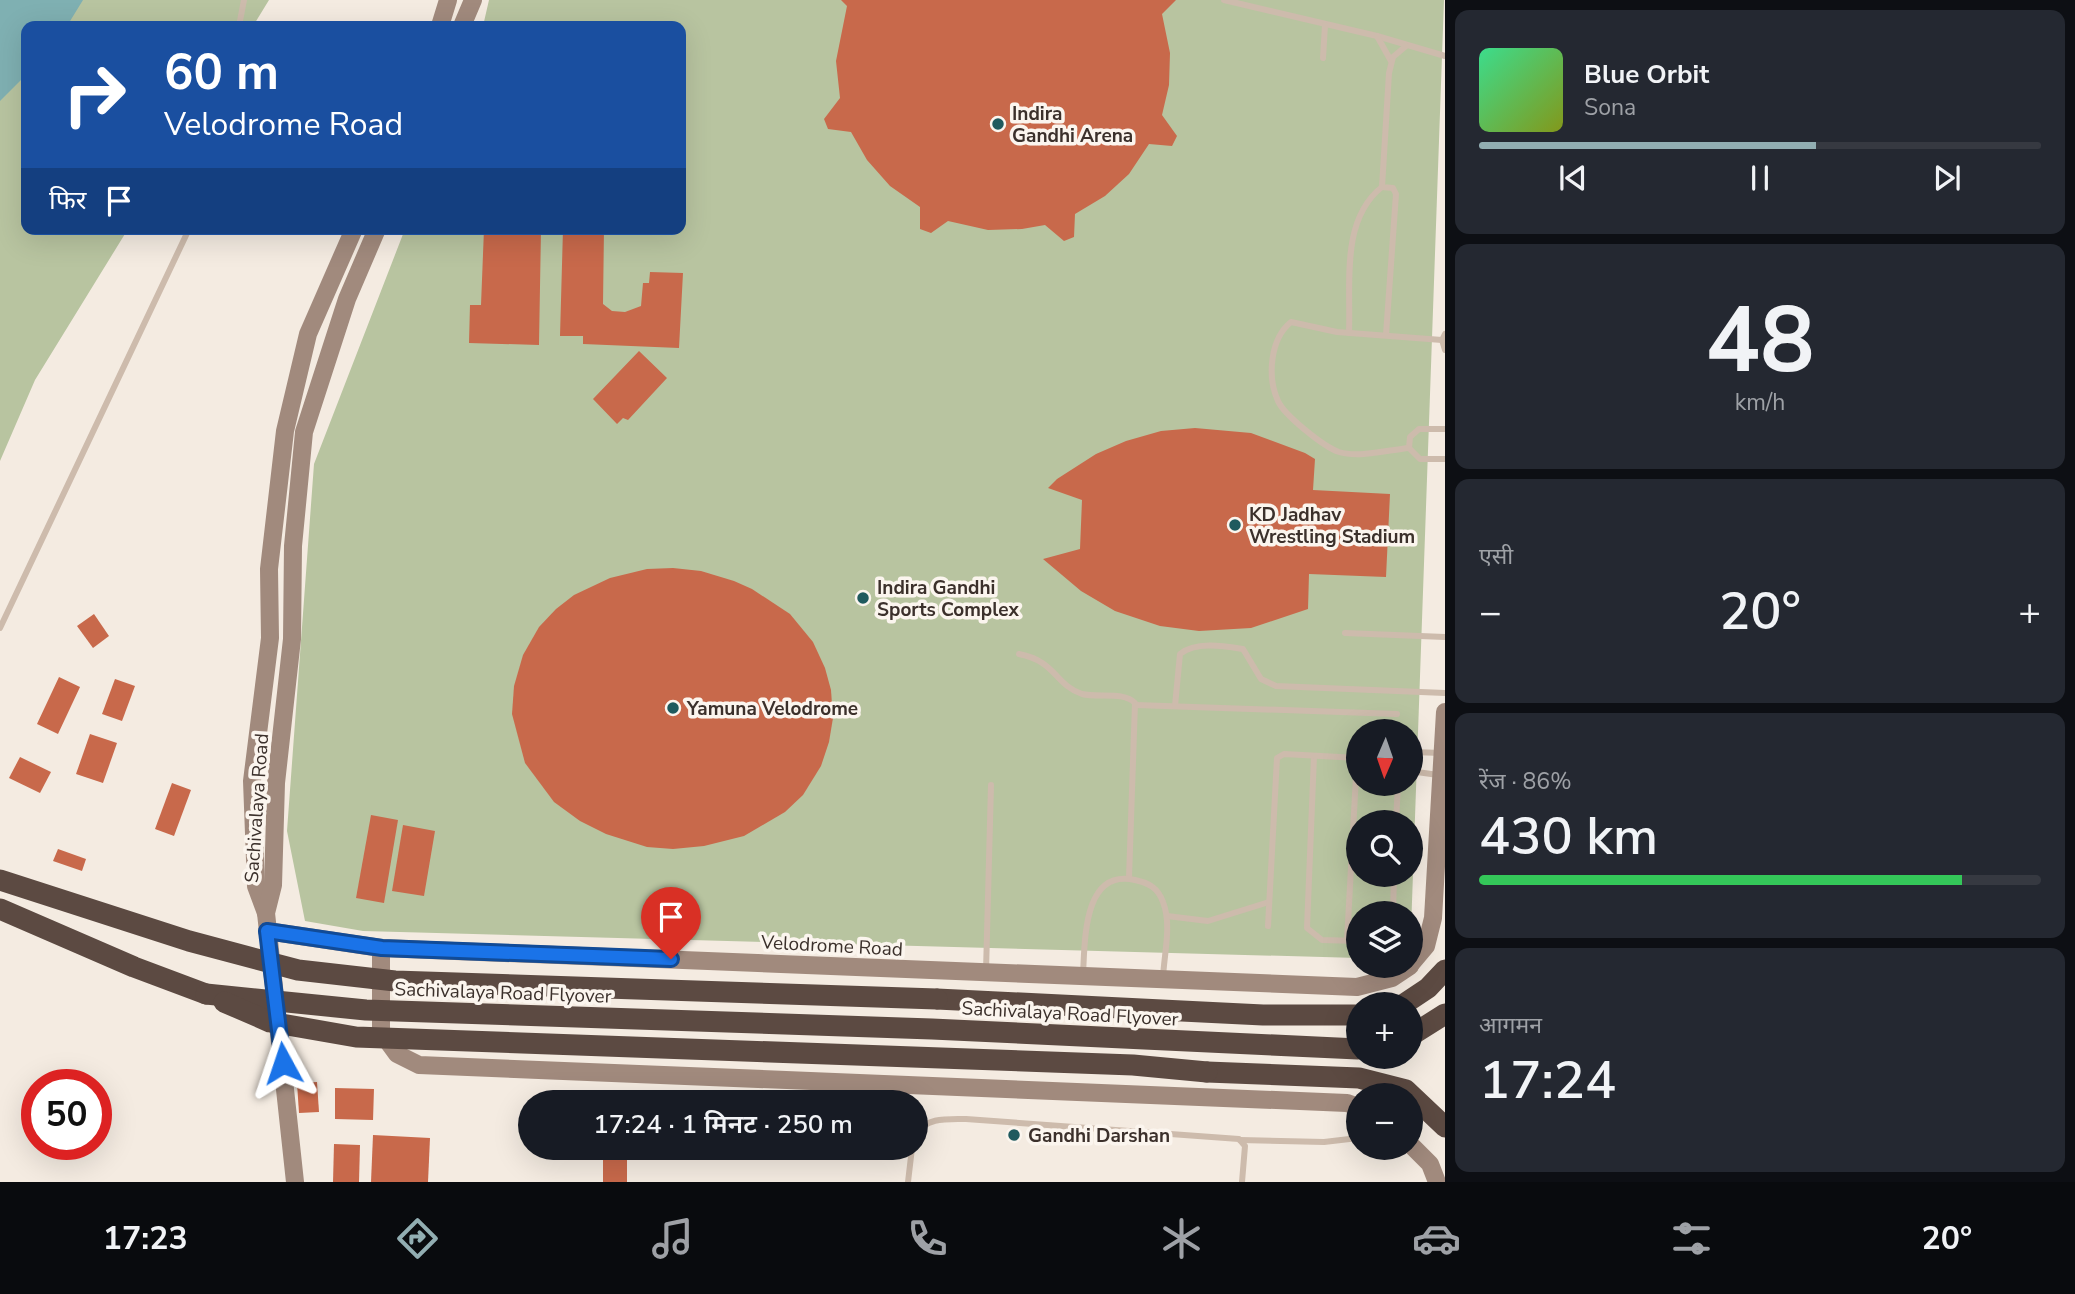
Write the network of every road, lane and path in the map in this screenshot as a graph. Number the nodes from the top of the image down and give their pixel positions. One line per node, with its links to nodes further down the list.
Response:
1 (244, 0): 5 (lane)
2 (448, 0): 6 (street)
3 (473, 0): 7 (street)
4 (1224, 0): 8 (lane)
5 (240, 21)
6 (442, 21)
7 (464, 21)
8 (1325, 25): 9 (lane); 12 (lane)
9 (1377, 36): 10 (lane); 13 (lane)
10 (1406, 46): 11 (lane); 13 (lane)
11 (1445, 56)
12 (1323, 58)
13 (1391, 61): 14 (lane)
14 (1382, 187): 18 (lane); 19 (lane)
15 (186, 235): 27 (lane)
16 (351, 235): 25 (street, Sachivalaya Road)
17 (374, 235): 26 (street, Sachivalaya Road)
18 (1349, 333): 19 (lane); 23 (lane)
19 (1386, 335): 20 (lane)
20 (1443, 337): 21 (lane)
21 (1445, 350)
22 (1445, 429): 23 (lane)
23 (1409, 448): 24 (lane)
24 (1445, 459)
25 (271, 612): 26 (street); 50 (street, Sachivalaya Road)
26 (294, 613): 50 (street, Sachivalaya Road)
27 (0, 628)
28 (1345, 633): 29 (lane)
29 (1445, 637)
30 (1019, 654): 32 (lane)
31 (1445, 693): 33 (lane)
32 (1136, 705): 33 (lane); 44 (lane)
33 (1175, 706): 35 (lane)
34 (1445, 712): 37 (street, Velodrome Road)
35 (1397, 714)
36 (1423, 752): 37 (lane)
37 (1443, 753): 41 (street, Velodrome Road)
38 (1314, 756): 39 (lane); 47 (lane); 52 (lane)
39 (1346, 757)
40 (1423, 773): 41 (lane)
41 (1441, 776): 54 (street, Velodrome Road)
42 (991, 785): 56 (lane)
43 (1355, 796): 46 (lane)
44 (1129, 878): 49 (lane); 57 (lane)
45 (0, 880): 63 (highway, Sachivalaya Road Flyover, bridge)
46 (1350, 901)
47 (1269, 902): 49 (lane); 51 (lane)
48 (0, 909): 61 (highway, Sachivalaya Road Flyover)
49 (1167, 916): 59 (lane)
50 (267, 922): 53 (street, Velodrome Road); 73 (street, Sachivalaya Road)
51 (1268, 926)
52 (1346, 941)
53 (382, 948): 56 (street, Velodrome Road); 66 (street)
54 (1423, 950)
55 (1445, 970): 60 (highway)
56 (986, 972): 57 (street, Velodrome Road)
57 (1082, 977): 59 (street, Velodrome Road)
58 (1392, 978): 59 (street, Velodrome Road)
59 (1163, 980)
60 (1423, 992)
61 (206, 994): 65 (highway, Sachivalaya Road Flyover, bridge); 68 (highway, bridge)
62 (1445, 1014): 64 (highway)
63 (1346, 1015)
64 (1423, 1028)
65 (1346, 1048)
66 (1346, 1103)
67 (928, 1123): 69 (lane)
68 (1444, 1125)
69 (1238, 1139): 70 (lane); 75 (lane)
70 (1346, 1139)
71 (1423, 1157): 76 (street)
72 (911, 1160): 74 (lane)
73 (295, 1182)
74 (908, 1182)
75 (1242, 1182)
76 (1437, 1182)

